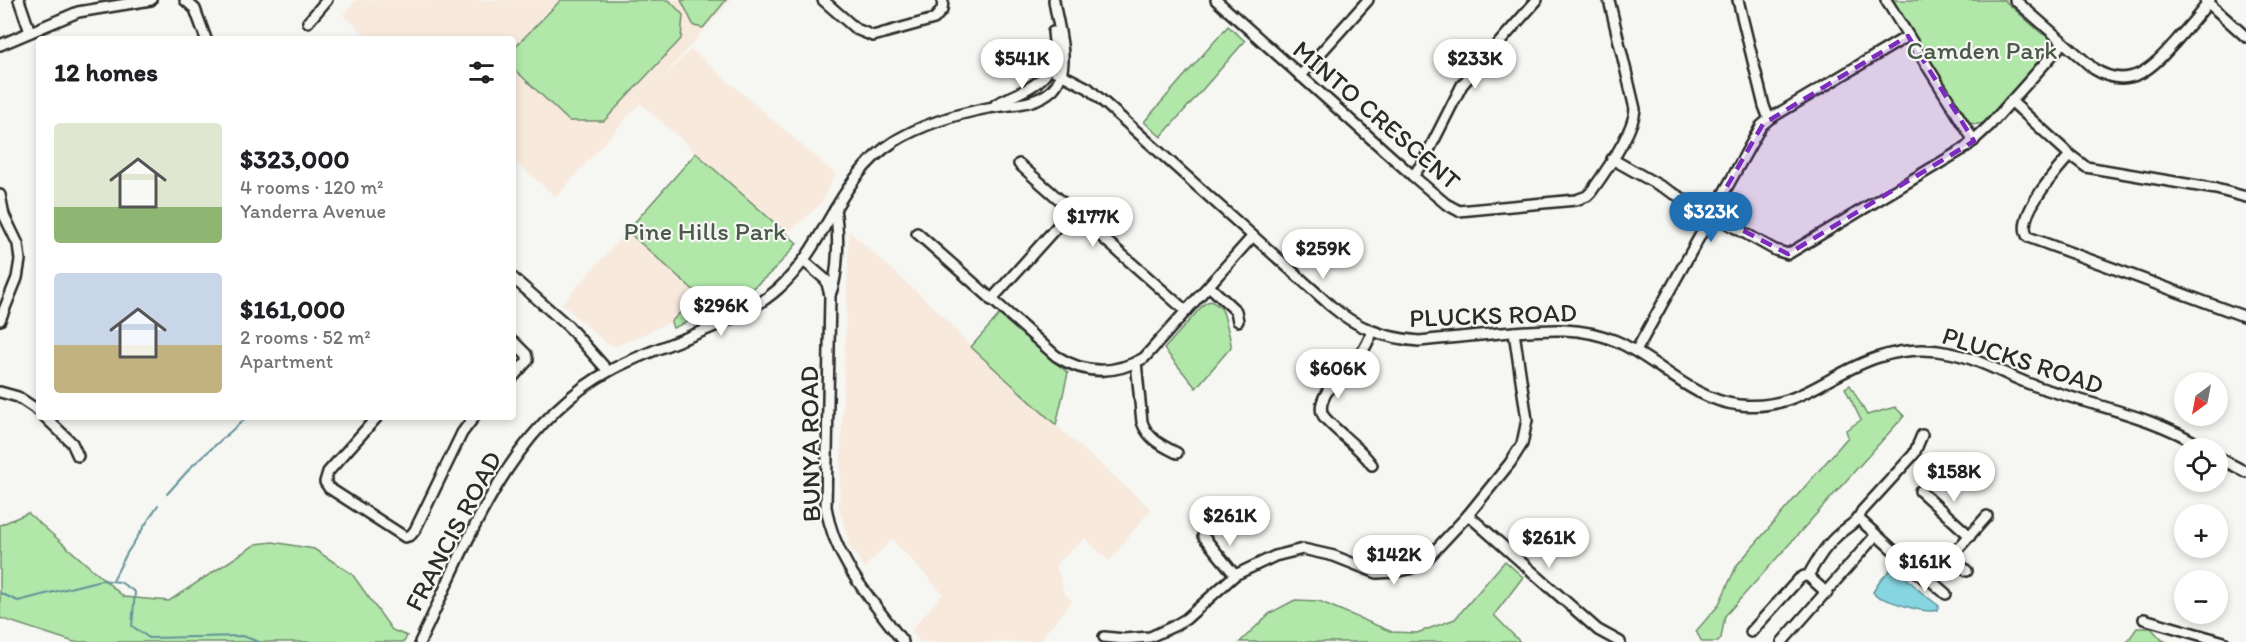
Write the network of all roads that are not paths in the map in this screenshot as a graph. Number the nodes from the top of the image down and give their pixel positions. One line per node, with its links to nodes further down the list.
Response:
1 (19, 0): 18 (street)
2 (151, 0): 18 (street)
3 (188, 0): 19 (street)
4 (327, 0): 17 (street)
5 (823, 0): 6 (street)
6 (943, 0)
7 (1048, 0): 24 (street)
8 (1054, 0): 25 (street)
9 (1216, 0): 26 (street, MINTO CRESCENT)
10 (1368, 0): 26 (street)
11 (1537, 0): 34 (street)
12 (1609, 0): 32 (street, MINTO CRESCENT)
13 (1738, 0): 29 (street)
14 (1886, 0): 20 (street)
15 (2015, 0): 22 (street)
16 (2208, 1): 21 (street); 22 (street)
17 (308, 22)
18 (30, 32): 23 (street)
19 (205, 36)
20 (1908, 36): 29 (street); 30 (street)
21 (2246, 37)
22 (2063, 43): 27 (street)
23 (0, 45)
24 (1049, 68): 25 (street, PLUCKS ROAD); 28 (street)
25 (1062, 74): 28 (street); 41 (street, PLUCKS ROAD)
26 (1300, 76): 34 (street, MINTO CRESCENT)
27 (2011, 101): 30 (street); 31 (street)
28 (989, 108): 37 (street, FRANCIS ROAD)
29 (1769, 119): 39 (street)
30 (1974, 141): 39 (street)
31 (2070, 155): 36 (street); 48 (street)
32 (1612, 159): 34 (street, MINTO CRESCENT); 39 (street)
33 (1019, 164): 38 (street)
34 (1413, 176)
35 (0, 195): 49 (street)
36 (2246, 197)
37 (835, 209): 42 (street, FRANCIS ROAD); 45 (street, BUNYA ROAD)
38 (1071, 211): 46 (street); 47 (street)
39 (1711, 214): 54 (street)
40 (917, 233): 46 (street)
41 (1253, 236): 44 (street); 51 (street, PLUCKS ROAD)
42 (805, 262): 45 (street); 56 (street, FRANCIS ROAD)
43 (516, 281): 56 (street)
44 (1209, 286): 47 (street); 50 (street)
45 (831, 295): 88 (street, BUNYA ROAD)
46 (992, 300): 55 (street)
47 (1186, 311): 55 (street)
48 (2246, 317)
49 (0, 320)
50 (1239, 321)
51 (1372, 332): 52 (street, PLUCKS ROAD); 68 (street)
52 (1514, 332): 54 (street, PLUCKS ROAD); 71 (street)
53 (516, 344): 57 (street)
54 (1636, 351): 64 (street, PLUCKS ROAD)
55 (1136, 362): 65 (street)
56 (608, 371): 87 (street, FRANCIS ROAD)
57 (516, 374)
58 (0, 392): 59 (street)
59 (36, 409)
60 (48, 420): 66 (street)
61 (374, 420): 62 (street)
62 (472, 420)
63 (1922, 435): 73 (street)
64 (2188, 438)
65 (1177, 453)
66 (78, 456)
67 (2228, 463): 69 (street)
68 (1372, 465)
69 (2246, 472)
70 (1920, 491): 76 (street)
71 (1468, 515): 79 (street); 89 (street)
72 (1987, 516): 76 (street)
73 (1859, 519): 75 (street); 80 (street)
74 (1203, 536): 79 (street)
75 (1875, 536): 81 (street); 82 (street)
76 (1970, 536): 77 (street)
77 (1951, 557): 78 (street); 81 (street)
78 (1967, 571)
79 (1236, 575): 86 (street)
80 (1808, 576): 82 (street); 85 (street)
81 (1930, 580): 83 (street)
82 (1827, 592): 90 (street)
83 (1946, 594)
84 (2144, 619): 91 (street)
85 (1751, 632)
86 (1104, 637)
87 (420, 642)
88 (903, 642)
89 (1620, 642)
90 (1782, 642)
91 (2224, 642)

